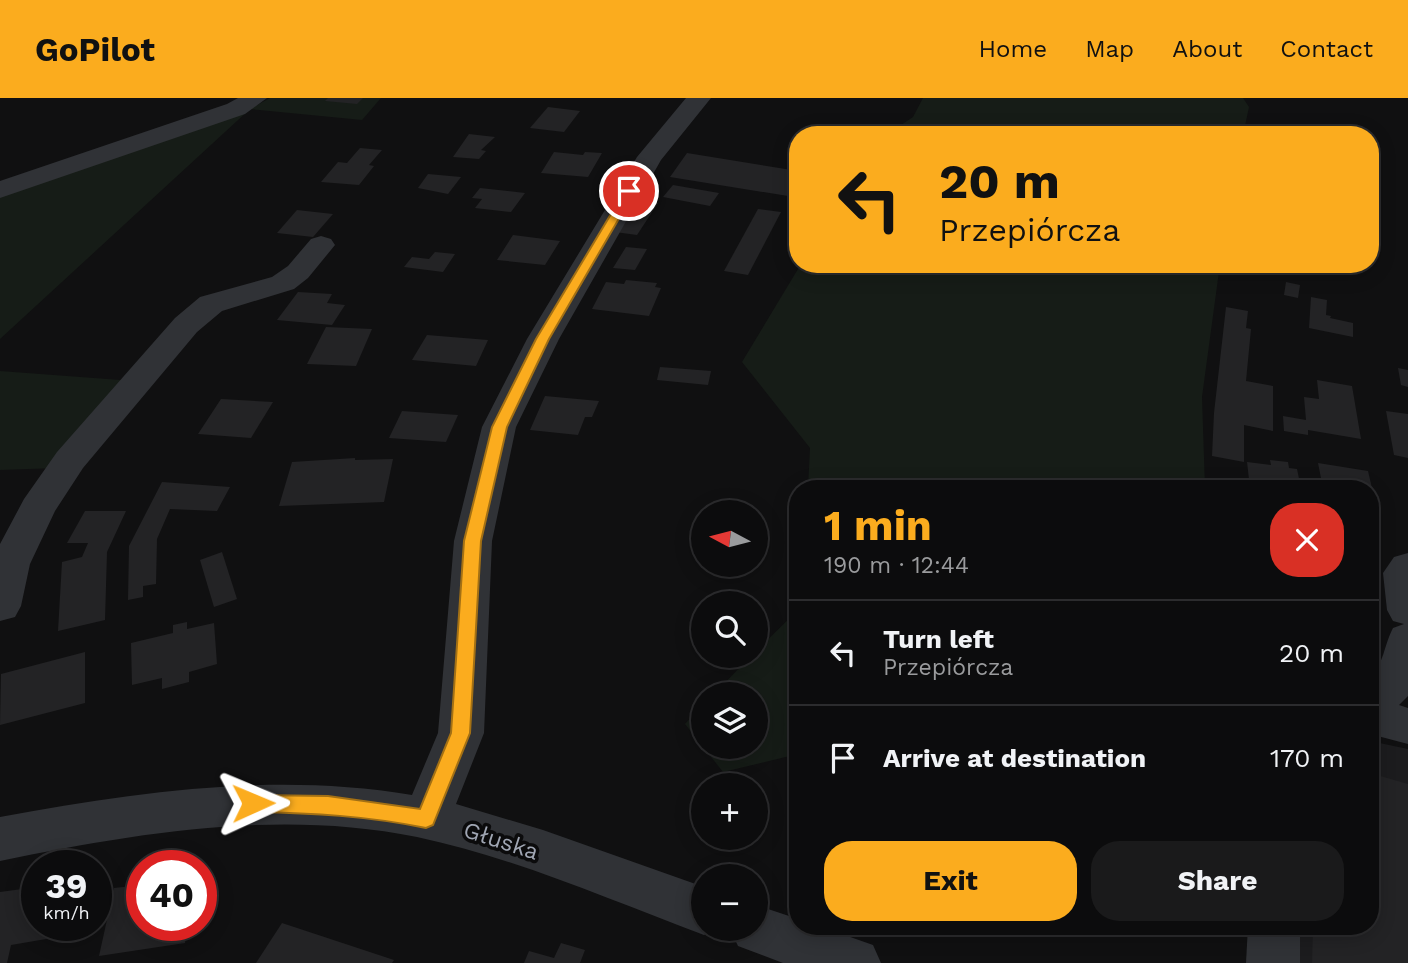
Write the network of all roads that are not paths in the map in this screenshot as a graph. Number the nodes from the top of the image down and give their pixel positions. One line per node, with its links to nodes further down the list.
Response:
1 (255, 98): 3 (street)
2 (699, 98): 12 (street)
3 (0, 190)
4 (321, 245): 6 (street)
5 (1408, 567): 7 (street)
6 (0, 606)
7 (1408, 610)
8 (1408, 639): 9 (street)
9 (1379, 697)
10 (1379, 718): 11 (street)
11 (1408, 726)
12 (426, 819): 13 (street, Głuska); 14 (street, Głuska)
13 (0, 839)
14 (691, 906)
15 (768, 933): 17 (street)
16 (1274, 935): 18 (street)
17 (854, 963)
18 (1273, 963)

